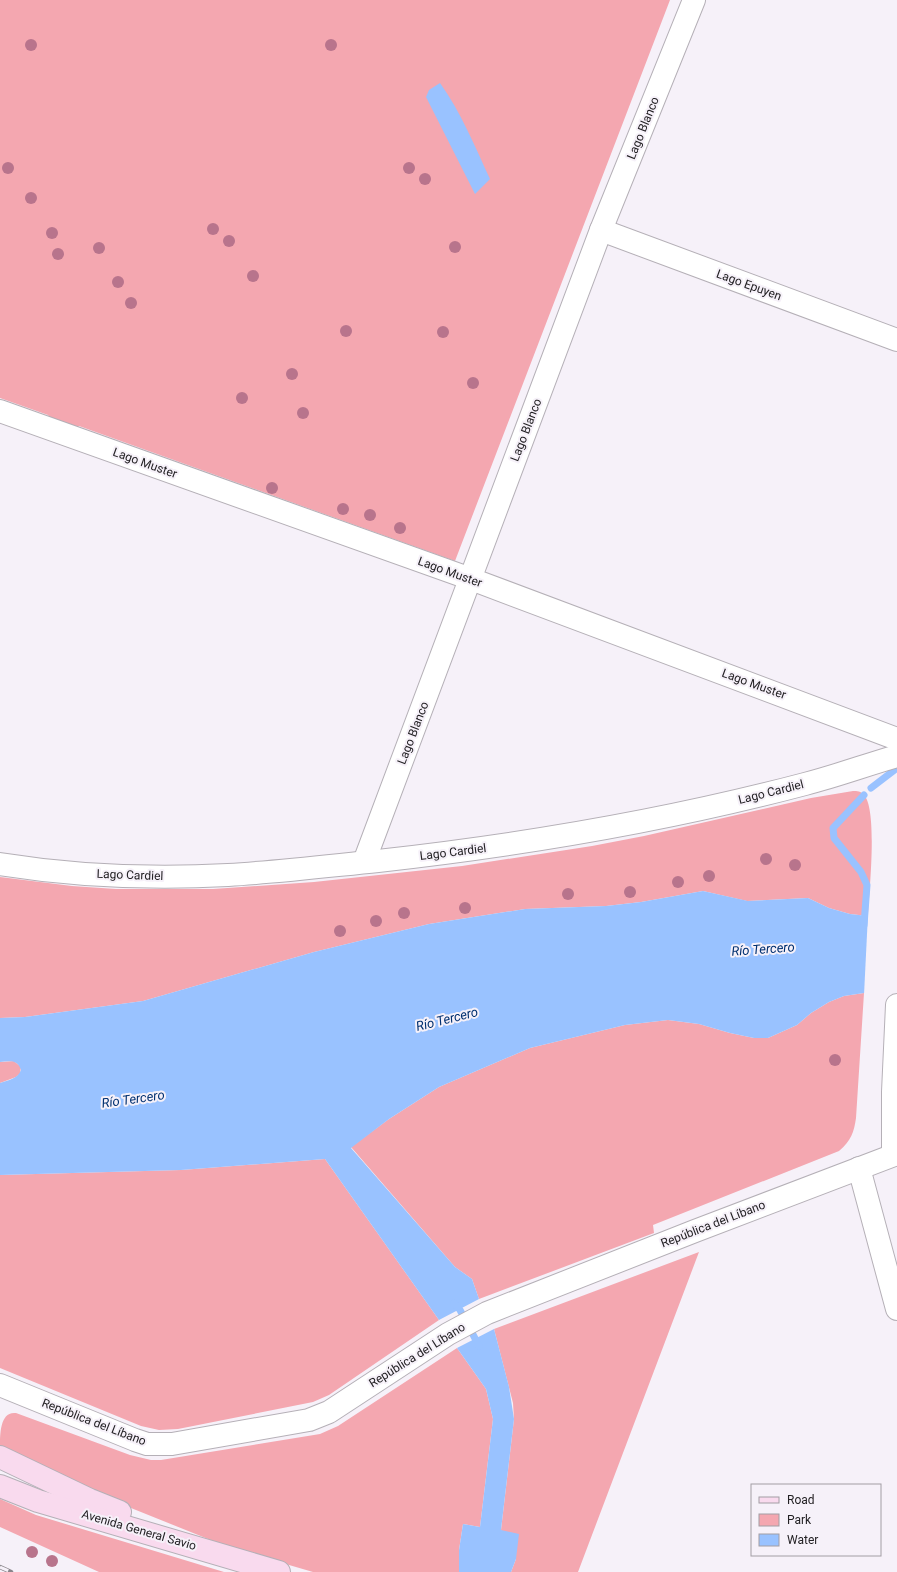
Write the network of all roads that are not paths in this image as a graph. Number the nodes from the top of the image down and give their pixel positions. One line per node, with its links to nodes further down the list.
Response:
1 (694, 0): 2 (street, Lago Blanco)
2 (601, 230): 3 (street, Lago Epuyen); 5 (street, Lago Blanco)
3 (897, 340)
4 (0, 411): 5 (street, Lago Muster)
5 (471, 579): 6 (street, Lago Muster); 8 (street, Lago Blanco)
6 (897, 739)
7 (897, 756): 8 (street, Lago Cardiel)
8 (364, 862): 9 (street, Lago Cardiel)
9 (0, 864)
10 (897, 1005): 11 (street)
11 (895, 1154): 12 (street, República del Líbano)
12 (859, 1168): 13 (street); 14 (street, República del Líbano)
13 (897, 1309)
14 (1, 1390)
15 (0, 1457): 17 (main road)
16 (0, 1486): 17 (main road, Avenida General Savio)
17 (219, 1554): 18 (main road, Avenida General Savio)
18 (279, 1572)

